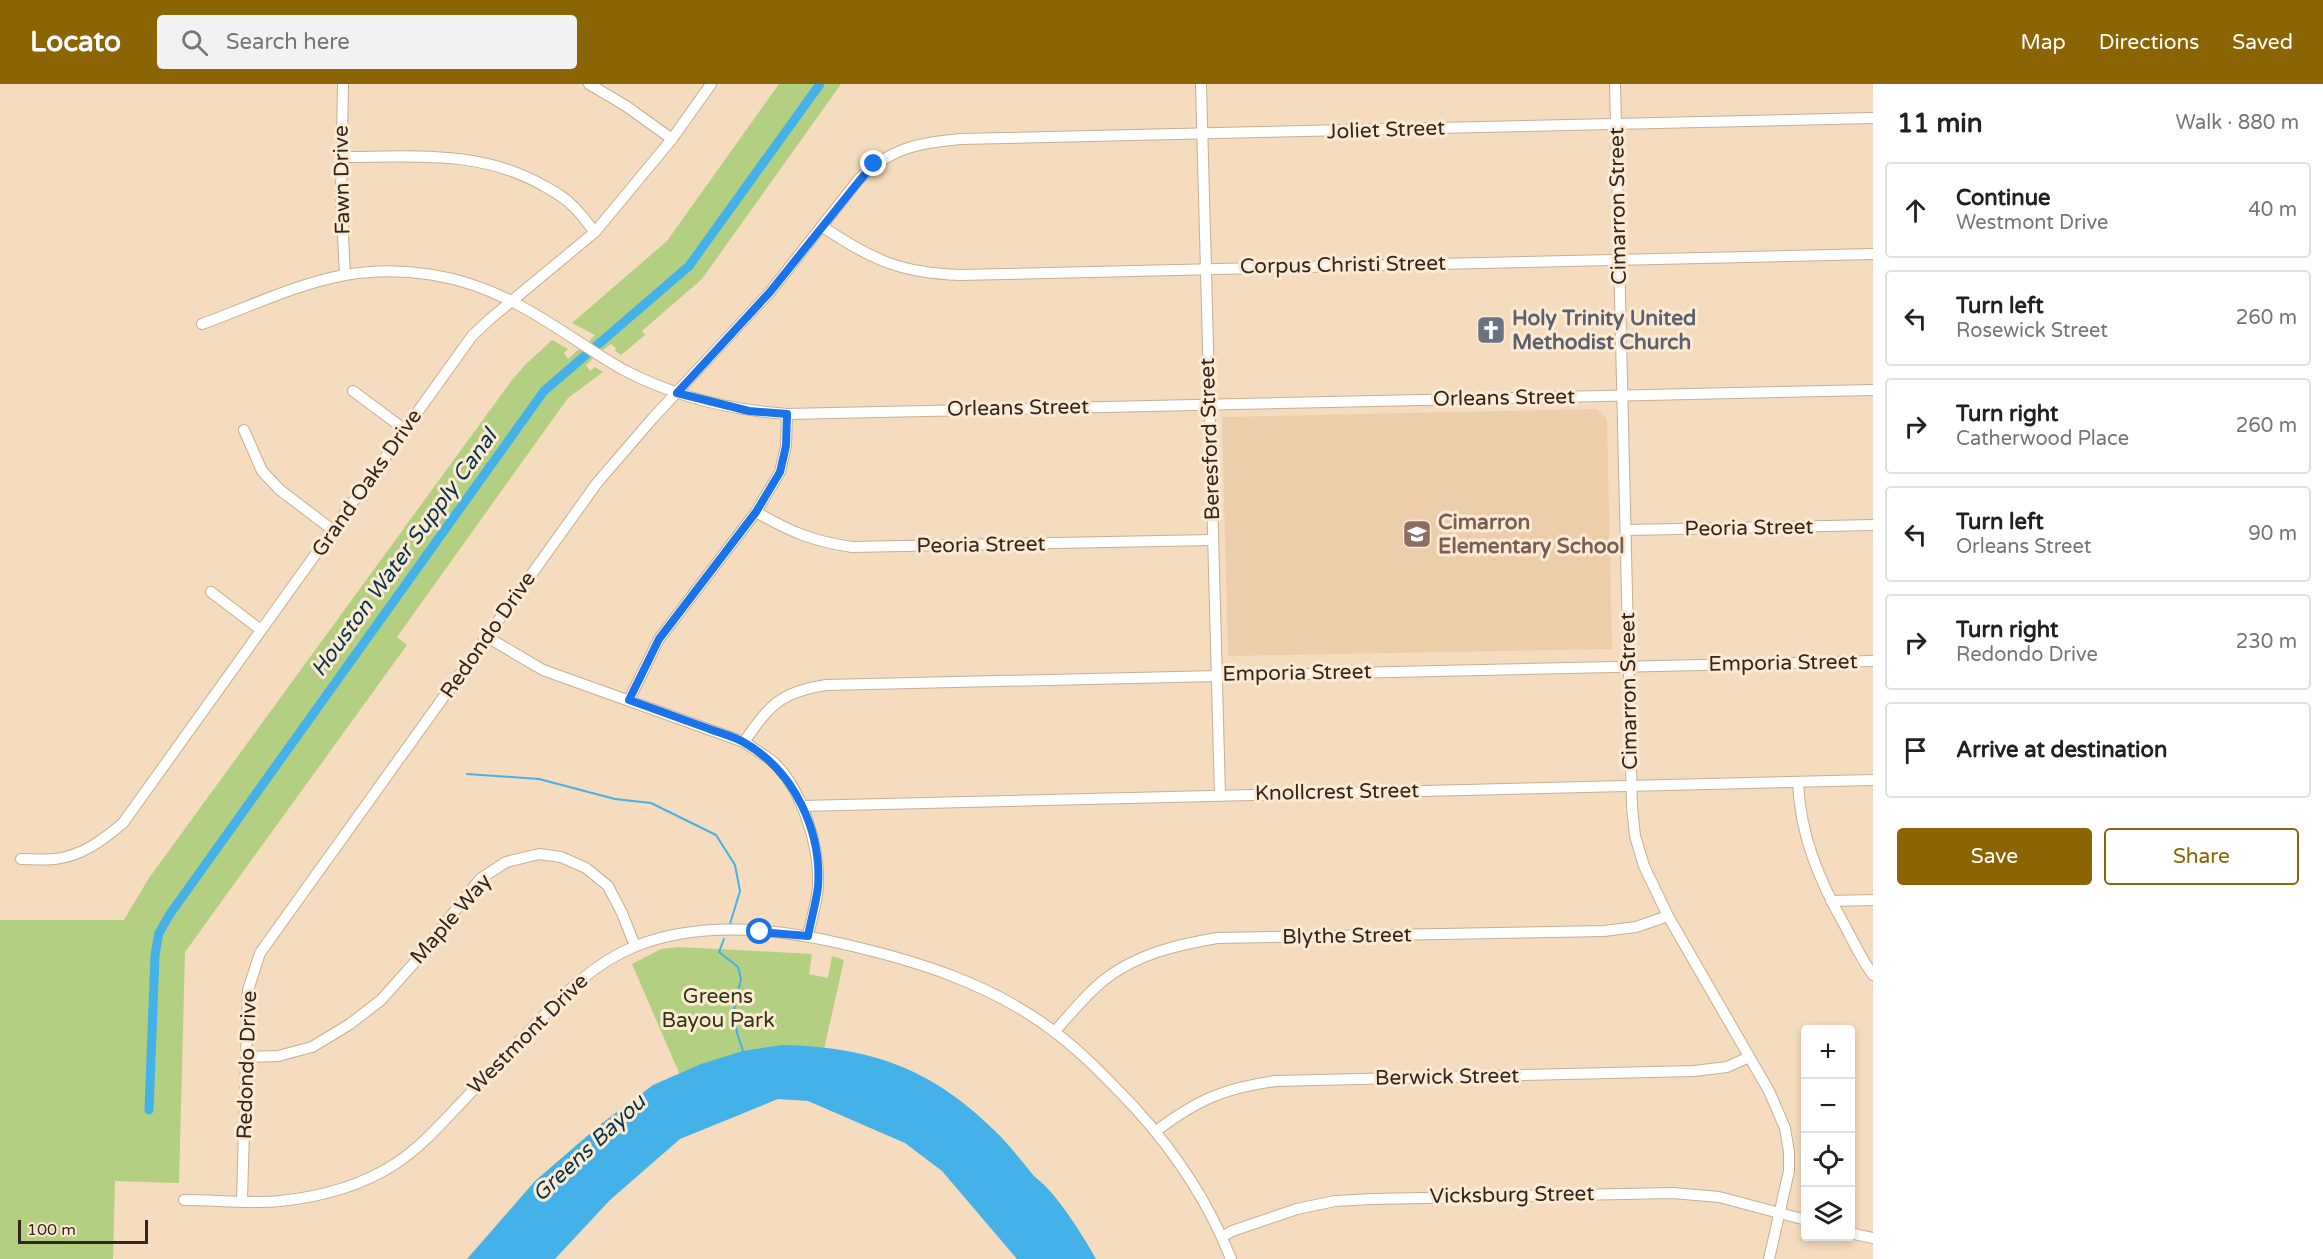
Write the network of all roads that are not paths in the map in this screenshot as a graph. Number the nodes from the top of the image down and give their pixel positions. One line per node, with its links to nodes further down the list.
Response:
1 (343, 84): 11 (street, Fawn Drive)
2 (589, 84): 9 (street)
3 (711, 84): 9 (street, Grand Oaks Drive)
4 (1201, 84): 8 (street, Beresford Street)
5 (1615, 84): 7 (street, Cimarron Street)
6 (1873, 118): 7 (street, Joliet Street)
7 (1616, 124): 8 (street, Joliet Street); 15 (street, Cimarron Street)
8 (1202, 135): 10 (street, Joliet Street); 16 (street, Beresford Street)
9 (672, 140): 13 (street, Grand Oaks Drive)
10 (900, 150): 12 (street, Redondo Drive)
11 (341, 157): 13 (street); 17 (street, Fawn Drive)
12 (823, 227): 16 (street, Corpus Christi Street); 22 (street, Redondo Drive)
13 (595, 232): 18 (street, Grand Oaks Drive)
14 (1873, 254): 15 (street, Corpus Christi Street)
15 (1619, 258): 16 (street, Corpus Christi Street); 23 (street, Cimarron Street)
16 (1206, 269): 24 (street, Beresford Street)
17 (345, 275): 18 (street, Orleans Street); 19 (street, Orleans Street)
18 (512, 301): 22 (street, Orleans Street); 26 (street, Grand Oaks Drive)
19 (202, 324)
20 (1873, 390): 23 (street, Orleans Street)
21 (353, 391): 26 (street)
22 (677, 393): 25 (street, Orleans Street); 35 (street, Redondo Drive)
23 (1623, 395): 24 (street, Orleans Street); 30 (street, Cimarron Street)
24 (1209, 404): 25 (street, Orleans Street); 32 (street, Beresford Street)
25 (787, 414): 28 (street)
26 (404, 429): 31 (street, Grand Oaks Drive)
27 (244, 430): 31 (street)
28 (756, 512): 32 (street, Peoria Street); 39 (street)
29 (1873, 525): 30 (street, Peoria Street)
30 (1626, 530): 37 (street, Cimarron Street)
31 (334, 531): 34 (street, Grand Oaks Drive)
32 (1213, 540): 38 (street, Beresford Street)
33 (211, 592): 34 (street)
34 (261, 630): 46 (street, Grand Oaks Drive)
35 (487, 637): 39 (street); 54 (street, Redondo Drive)
36 (1873, 661): 37 (street, Emporia Street)
37 (1628, 667): 38 (street, Emporia Street); 43 (street, Cimarron Street)
38 (1216, 674): 40 (street, Emporia Street); 44 (street, Beresford Street)
39 (629, 700): 40 (street)
40 (744, 742): 45 (street)
41 (1873, 780): 42 (street, Knollcrest Street)
42 (1798, 782): 43 (street, Knollcrest Street); 47 (street)
43 (1632, 786): 44 (street, Knollcrest Street); 49 (street, Cimarron Street)
44 (1220, 795): 45 (street, Knollcrest Street)
45 (802, 806): 50 (street)
46 (21, 859)
47 (1831, 900): 48 (street); 52 (street)
48 (1873, 900)
49 (1668, 916): 53 (street, Blythe Street); 55 (street, Cimarron Street)
50 (808, 936): 51 (street, Westmont Drive); 53 (street, Westmont Drive)
51 (635, 946): 54 (street, Maple Way); 58 (street, Westmont Drive)
52 (1873, 975)
53 (1054, 1031): 56 (street, Westmont Drive)
54 (246, 1057): 58 (street, Redondo Drive)
55 (1749, 1057): 56 (street, Berwick Street); 59 (street, Cimarron Street)
56 (1156, 1131): 62 (street, Westmont Drive)
57 (183, 1200): 58 (street, Westmont Drive)
58 (242, 1200)
59 (1781, 1213): 60 (street, Vicksburg Street); 62 (street, Vicksburg Street); 65 (street, Cimarron Street)
60 (1801, 1219)
61 (1855, 1234): 63 (street)
62 (1222, 1237): 64 (street, Westmont Drive)
63 (1873, 1238)
64 (1231, 1259)
65 (1769, 1259)

